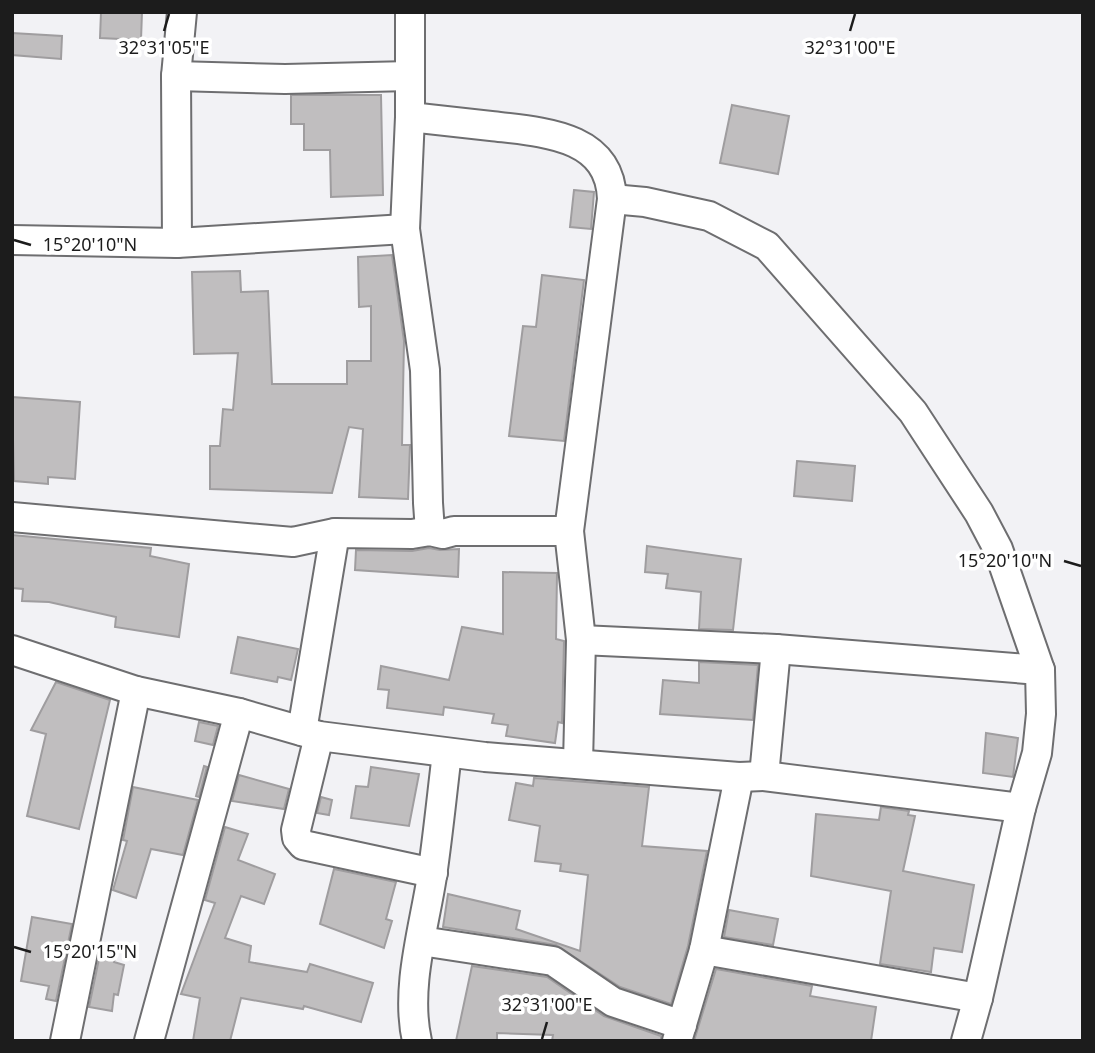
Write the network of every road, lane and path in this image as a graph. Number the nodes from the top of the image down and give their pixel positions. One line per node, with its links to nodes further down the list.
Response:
1 (182, 12): 3 (street)
2 (410, 12): 4 (street)
3 (176, 76): 4 (street); 9 (street)
4 (410, 76): 5 (street)
5 (410, 117): 6 (street); 7 (street)
6 (612, 199): 12 (street); 17 (street)
7 (405, 229): 9 (street); 11 (street)
8 (12, 240): 9 (street)
9 (177, 243)
10 (12, 517): 13 (street)
11 (430, 531): 12 (street); 13 (street)
12 (569, 531): 14 (street)
13 (335, 533): 20 (street)
14 (581, 640): 15 (street); 22 (street)
15 (776, 649): 17 (street); 23 (street)
16 (12, 650): 18 (street)
17 (1040, 670): 24 (street)
18 (136, 691): 19 (street); 30 (street)
19 (239, 713): 20 (street); 31 (street)
20 (310, 734): 21 (street); 25 (street)
21 (447, 753): 22 (street); 25 (street)
22 (578, 763): 23 (street)
23 (751, 777): 24 (street); 27 (street)
24 (1021, 808): 28 (street)
25 (433, 873): 26 (street)
26 (421, 942): 29 (street); 32 (street)
27 (704, 950): 28 (street); 29 (street)
28 (978, 998): 33 (street)
29 (680, 1033)
30 (65, 1041)
31 (149, 1041)
32 (417, 1041)
33 (966, 1041)

